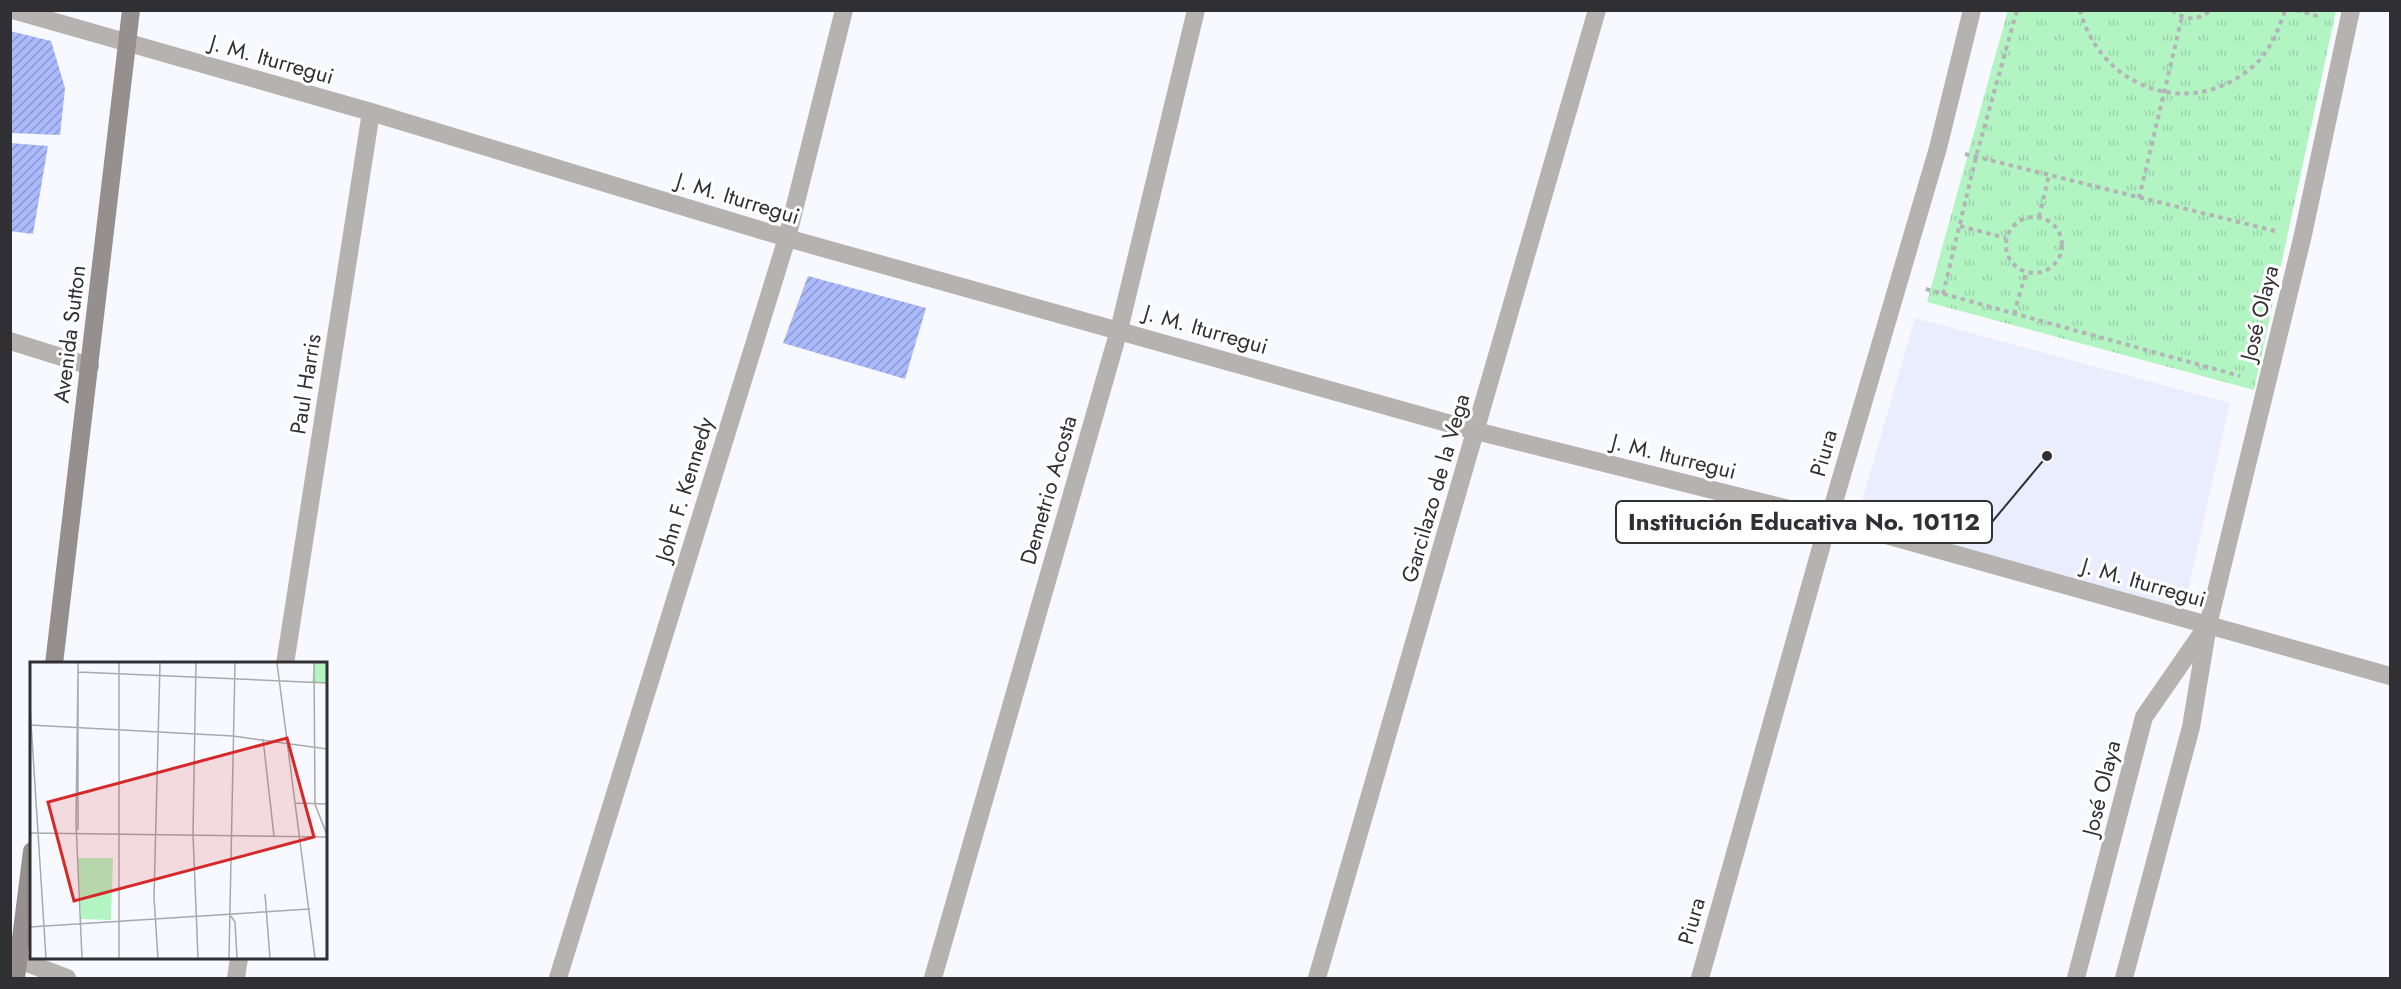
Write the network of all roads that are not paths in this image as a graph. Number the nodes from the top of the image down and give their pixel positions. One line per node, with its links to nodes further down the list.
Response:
1 (13, 10): 8 (street, J. M. Iturregui)
2 (131, 10): 8 (street, Avenida Sutton)
3 (844, 10): 10 (street, John F. Kennedy)
4 (1196, 10): 11 (street, Demetrio Acosta)
5 (1597, 10): 14 (street, Garcilazo de la Vega)
6 (1972, 10): 15 (street, Piura)
7 (2350, 10): 16 (street, José Olaya)
8 (127, 44): 9 (street, J. M. Iturregui); 13 (street, Avenida Sutton)
9 (371, 112): 10 (street, J. M. Iturregui); 18 (street, Paul Harris)
10 (787, 238): 11 (street, J. M. Iturregui); 26 (street, John F. Kennedy)
11 (1119, 330): 14 (street, J. M. Iturregui); 27 (street, Demetrio Acosta)
12 (10, 341): 13 (street)
13 (90, 366): 17 (street, Avenida Sutton)
14 (1476, 431): 15 (street, J. M. Iturregui); 28 (street, Garcilazo de la Vega)
15 (1829, 519): 16 (street, J. M. Iturregui); 29 (street, Piura)
16 (2208, 625): 19 (street, J. M. Iturregui); 30 (street, José Olaya); 31 (street, José Olaya)
17 (54, 662)
18 (285, 662)
19 (2391, 676)
20 (30, 863): 21 (street)
21 (14, 955): 23 (street); 24 (street)
22 (239, 959): 25 (street)
23 (16, 978)
24 (67, 978)
25 (236, 978)
26 (558, 978)
27 (933, 978)
28 (1317, 978)
29 (1700, 978)
30 (2076, 978)
31 (2124, 978)

